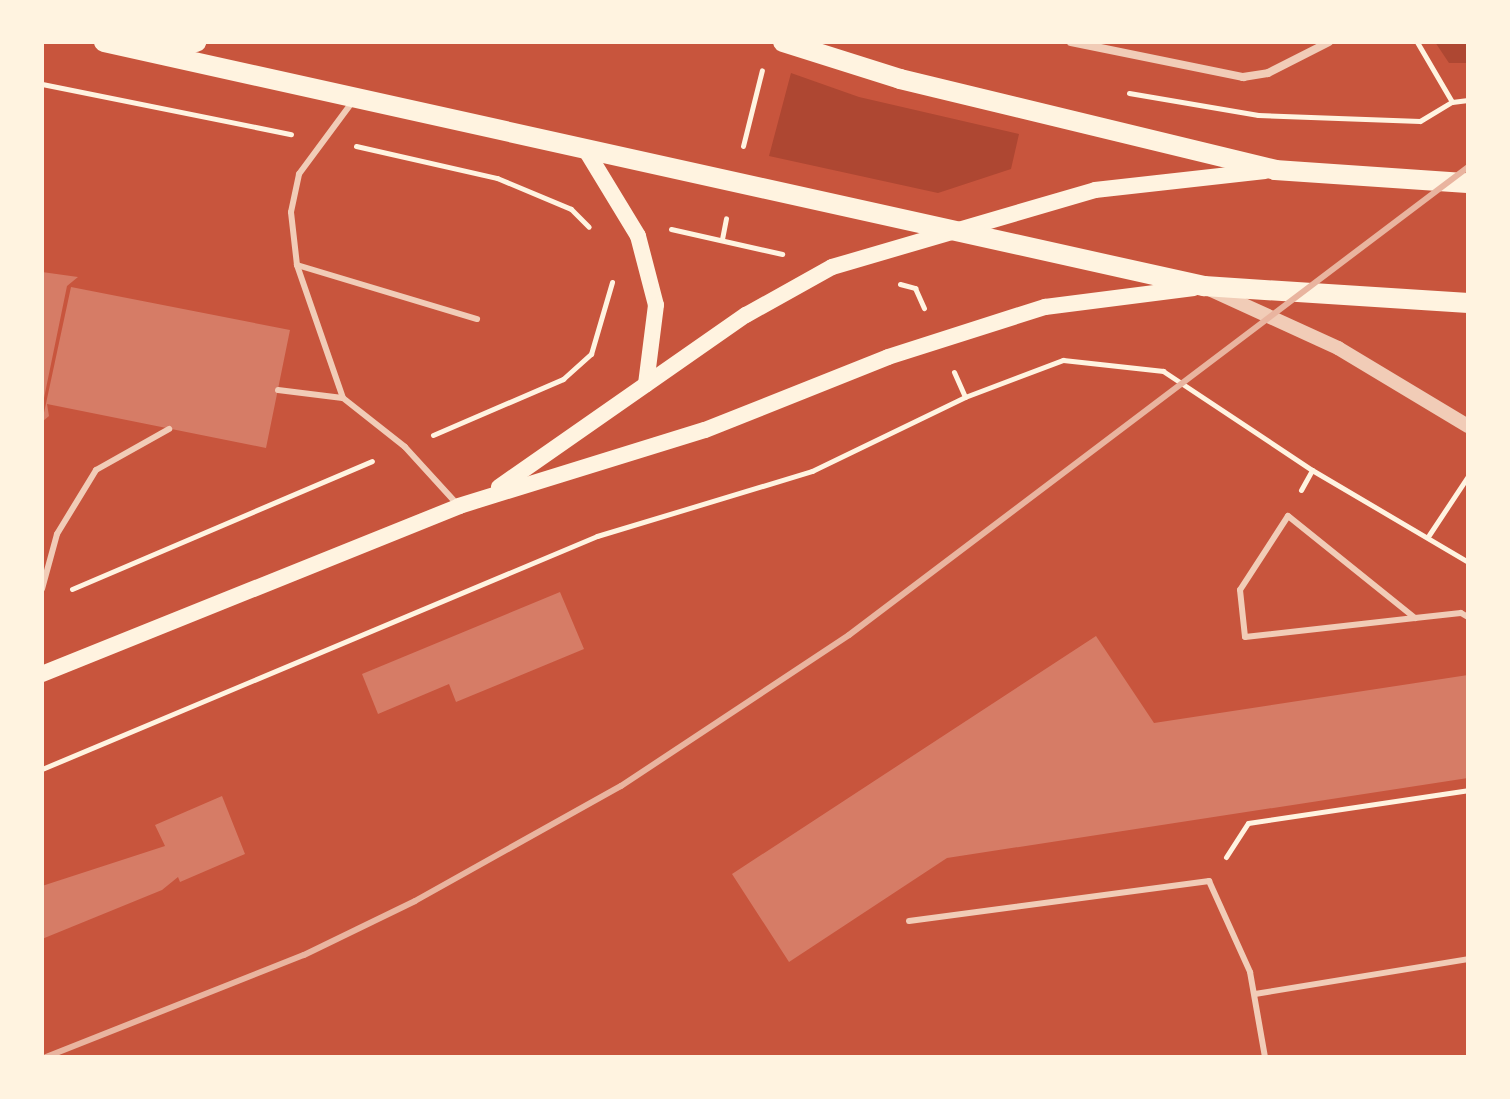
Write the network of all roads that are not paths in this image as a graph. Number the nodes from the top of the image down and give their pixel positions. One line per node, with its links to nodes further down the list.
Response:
1 (104, 42): 6 (main road)
2 (196, 42): 6 (main road)
3 (783, 42): 9 (main road)
4 (1071, 42): 5 (street)
5 (1329, 42)
6 (142, 51): 7 (main road)
7 (354, 99): 8 (main road); 12 (lane)
8 (587, 152): 11 (main road); 16 (main road)
9 (1275, 170): 10 (main road); 11 (main road)
10 (1468, 183)
11 (949, 229): 13 (main road); 16 (main road)
12 (297, 265): 15 (lane); 18 (lane)
13 (1204, 286): 14 (main road); 19 (street); 21 (main road)
14 (1468, 303)
15 (477, 319)
16 (646, 384): 21 (main road)
17 (278, 390): 18 (lane)
18 (343, 398): 22 (lane)
19 (1468, 426)
20 (169, 429): 23 (lane)
21 (486, 496): 22 (main road)
22 (459, 506): 26 (main road)
23 (42, 589)
24 (1468, 617): 25 (lane)
25 (1415, 618): 25 (lane)
26 (42, 674)
27 (909, 921): 29 (lane)
28 (1468, 959): 29 (lane)
29 (1255, 994): 30 (lane)
30 (1265, 1057)

